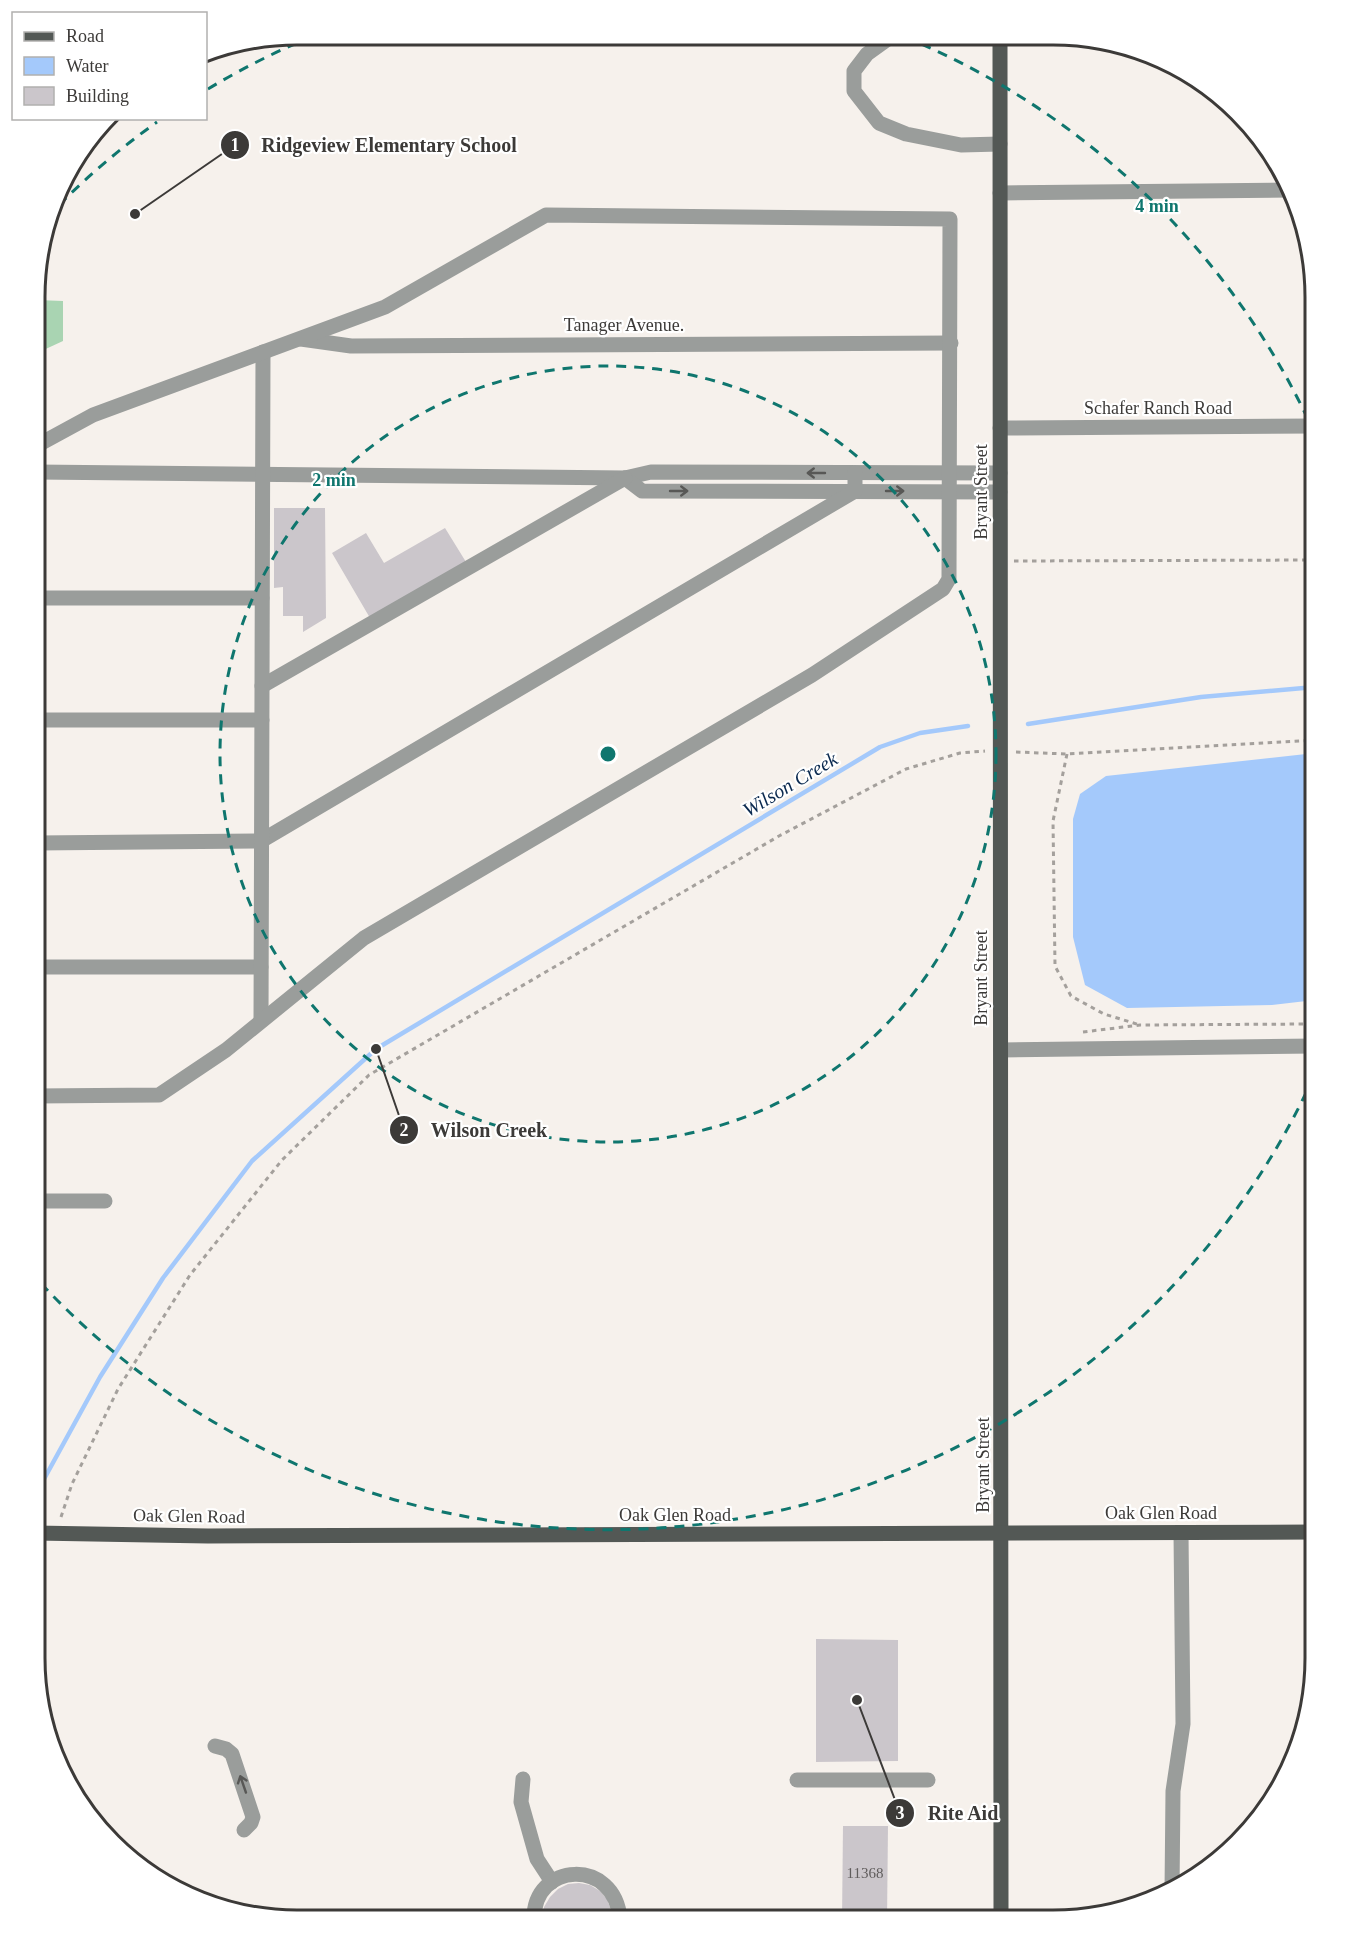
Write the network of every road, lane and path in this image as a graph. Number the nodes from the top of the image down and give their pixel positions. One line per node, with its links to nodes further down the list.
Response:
1 (880, 45): 3 (street)
2 (1000, 45): 3 (main road, Bryant Street)
3 (1000, 144): 5 (main road, Bryant Street)
4 (1281, 190): 5 (street)
5 (1000, 193): 10 (main road, Bryant Street)
6 (298, 339): 7 (street, Tanager Avenue.); 7 (street); 8 (street)
7 (951, 343): 14 (street)
8 (263, 352): 11 (street); 16 (street)
9 (1305, 426): 10 (street, Schafer Ranch Road)
10 (1000, 428): 15 (main road, Bryant Street)
11 (45, 441)
12 (45, 472): 16 (street)
13 (855, 473): 14 (street); 17 (street, one-way to 17); 18 (street)
14 (949, 473): 15 (street); 19 (street)
15 (1000, 473): 20 (main road, Bryant Street)
16 (263, 474): 17 (street); 24 (street)
17 (625, 478): 18 (street, one-way to 18); 25 (street)
18 (855, 491): 19 (street, one-way to 19); 31 (street)
19 (949, 492): 20 (street); 35 (street)
20 (1000, 492): 22 (main road, Bryant Street)
21 (1305, 560): 22 (path)
22 (1000, 561): 29 (main road, Bryant Street)
23 (45, 598): 24 (street)
24 (262, 598): 25 (street)
25 (262, 686): 27 (street)
26 (45, 720): 27 (street)
27 (262, 720): 31 (street)
28 (1305, 741): 30 (path)
29 (1001, 751): 30 (path); 40 (main road, Bryant Street); 46 (path)
30 (1067, 753): 37 (path)
31 (261, 841): 32 (street); 34 (street)
32 (45, 843)
33 (45, 967): 34 (street)
34 (261, 967): 35 (street)
35 (261, 1021): 41 (street)
36 (1305, 1024): 37 (path)
37 (1140, 1025): 38 (path)
38 (1083, 1032)
39 (1305, 1046): 40 (street)
40 (1001, 1050): 47 (main road, Bryant Street)
41 (45, 1096)
42 (45, 1201): 43 (street)
43 (105, 1201)
44 (1305, 1532): 48 (main road, Oak Glen Road)
45 (45, 1533): 46 (main road, Oak Glen Road)
46 (55, 1533): 47 (main road, Oak Glen Road)
47 (1003, 1533): 48 (main road, Oak Glen Road); 58 (main road, Bryant Street)
48 (1181, 1533): 54 (street)
49 (215, 1746): 53 (street, one-way to 49)
50 (523, 1779): 55 (street)
51 (797, 1780): 52 (street)
52 (928, 1780)
53 (244, 1830)
54 (1172, 1880)
55 (552, 1882): 56 (street); 57 (street)
56 (535, 1910)
57 (619, 1910)
58 (1000, 1910)

